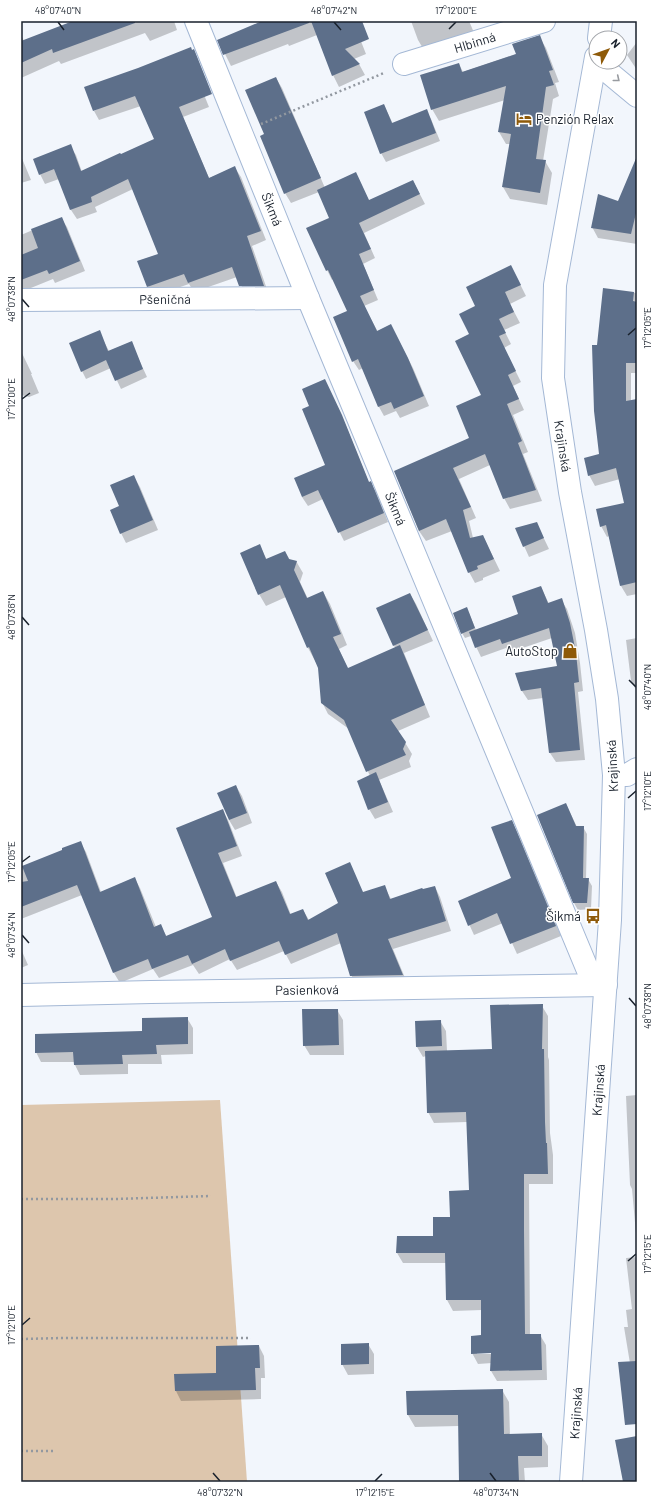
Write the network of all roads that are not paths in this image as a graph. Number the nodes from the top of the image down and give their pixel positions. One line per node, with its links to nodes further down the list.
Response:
1 (196, 21): 8 (street, Šikmá)
2 (544, 21): 3 (street, Hlbinná)
3 (486, 30): 4 (street, Hlbinná)
4 (404, 64)
5 (594, 70): 11 (street, Krajinská)
6 (607, 70): 7 (street, one-way to 7)
7 (637, 96)
8 (308, 298): 9 (street, Pšeničná); 12 (street, Šikmá)
9 (21, 300)
10 (637, 769): 11 (street)
11 (614, 775): 12 (street, Krajinská)
12 (600, 985): 13 (street, Pasienková); 14 (street, Krajinská)
13 (21, 995)
14 (571, 1482)

